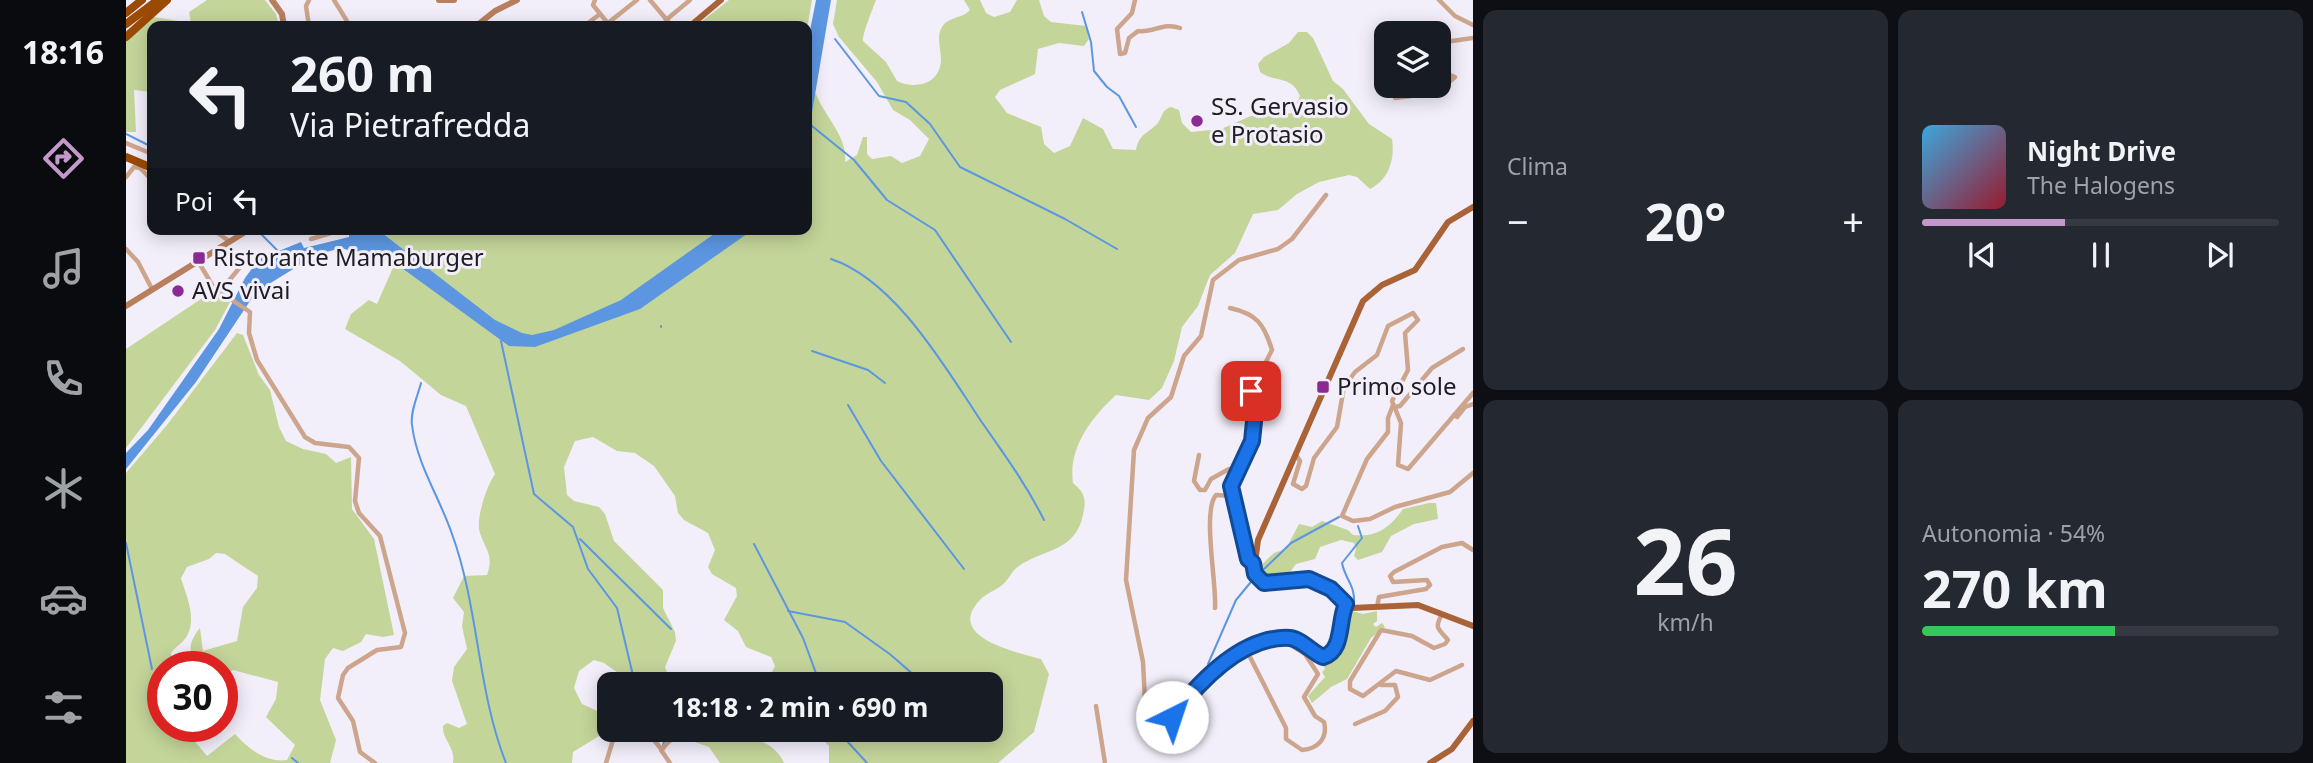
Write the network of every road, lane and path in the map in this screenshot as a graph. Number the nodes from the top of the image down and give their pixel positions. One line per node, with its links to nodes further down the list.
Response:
1 (142, 0): 17 (highway)
2 (158, 0): 28 (highway)
3 (167, 0): 31 (highway)
4 (272, 0): 20 (street)
5 (309, 0): 21 (street)
6 (334, 0): 22 (street)
7 (439, 0): 8 (street)
8 (454, 0)
9 (517, 0): 23 (street)
10 (637, 0): 26 (street)
11 (650, 0): 19 (street)
12 (690, 0): 19 (street)
13 (721, 0): 27 (main road)
14 (1135, 0): 30 (street)
15 (1439, 0): 29 (street)
16 (594, 1): 18 (street)
17 (126, 13)
18 (600, 14): 24 (street); 25 (street)
19 (666, 20)
20 (283, 21)
21 (308, 21)
22 (347, 21)
23 (482, 21)
24 (591, 21)
25 (606, 21)
26 (613, 21)
27 (696, 21)
28 (126, 24)
29 (1473, 25)
30 (1180, 28)
31 (126, 37)
32 (1473, 38): 33 (street)
33 (1451, 41)
34 (126, 143): 35 (street)
35 (147, 152)
36 (126, 155): 37 (highway)
37 (147, 165)
38 (147, 175): 39 (street)
39 (126, 177)
40 (1326, 195): 73 (street)
41 (1473, 207): 62 (main road)
42 (220, 235): 46 (street)
43 (240, 235): 46 (street)
44 (324, 235): 45 (street)
45 (311, 239)
46 (229, 241): 49 (street)
47 (126, 249): 50 (street)
48 (249, 256): 51 (street)
49 (198, 261): 50 (street); 51 (street)
50 (152, 289): 52 (street)
51 (219, 293): 84 (street)
52 (126, 306)
53 (1230, 308): 55 (street)
54 (1463, 349): 58 (street)
55 (1251, 391): 59 (street); 63 (street)
56 (1473, 393): 60 (street)
57 (1473, 404): 60 (street)
58 (1394, 406): 60 (street); 62 (street); 64 (street)
59 (1225, 411)
60 (1454, 415)
61 (1199, 455): 63 (street)
62 (1296, 455): 67 (main road)
63 (1235, 472): 65 (street)
64 (1473, 473)
65 (1231, 496): 67 (street); 70 (street)
66 (1473, 550): 69 (street)
67 (1253, 563): 68 (main road)
68 (1346, 604): 69 (main road); 73 (street)
69 (1377, 607): 71 (main road)
70 (1215, 608)
71 (1441, 614): 72 (main road); 76 (street)
72 (1473, 626)
73 (1289, 638): 74 (street)
74 (1250, 657)
75 (1462, 665): 76 (street)
76 (1380, 685): 79 (street)
77 (1096, 706): 87 (street)
78 (1473, 721): 88 (main road)
79 (1355, 724)
80 (613, 742): 85 (street)
81 (655, 742): 83 (street)
82 (668, 742): 83 (street)
83 (661, 750): 86 (street)
84 (375, 763)
85 (607, 763)
86 (670, 763)
87 (1105, 763)
88 (1430, 763)

